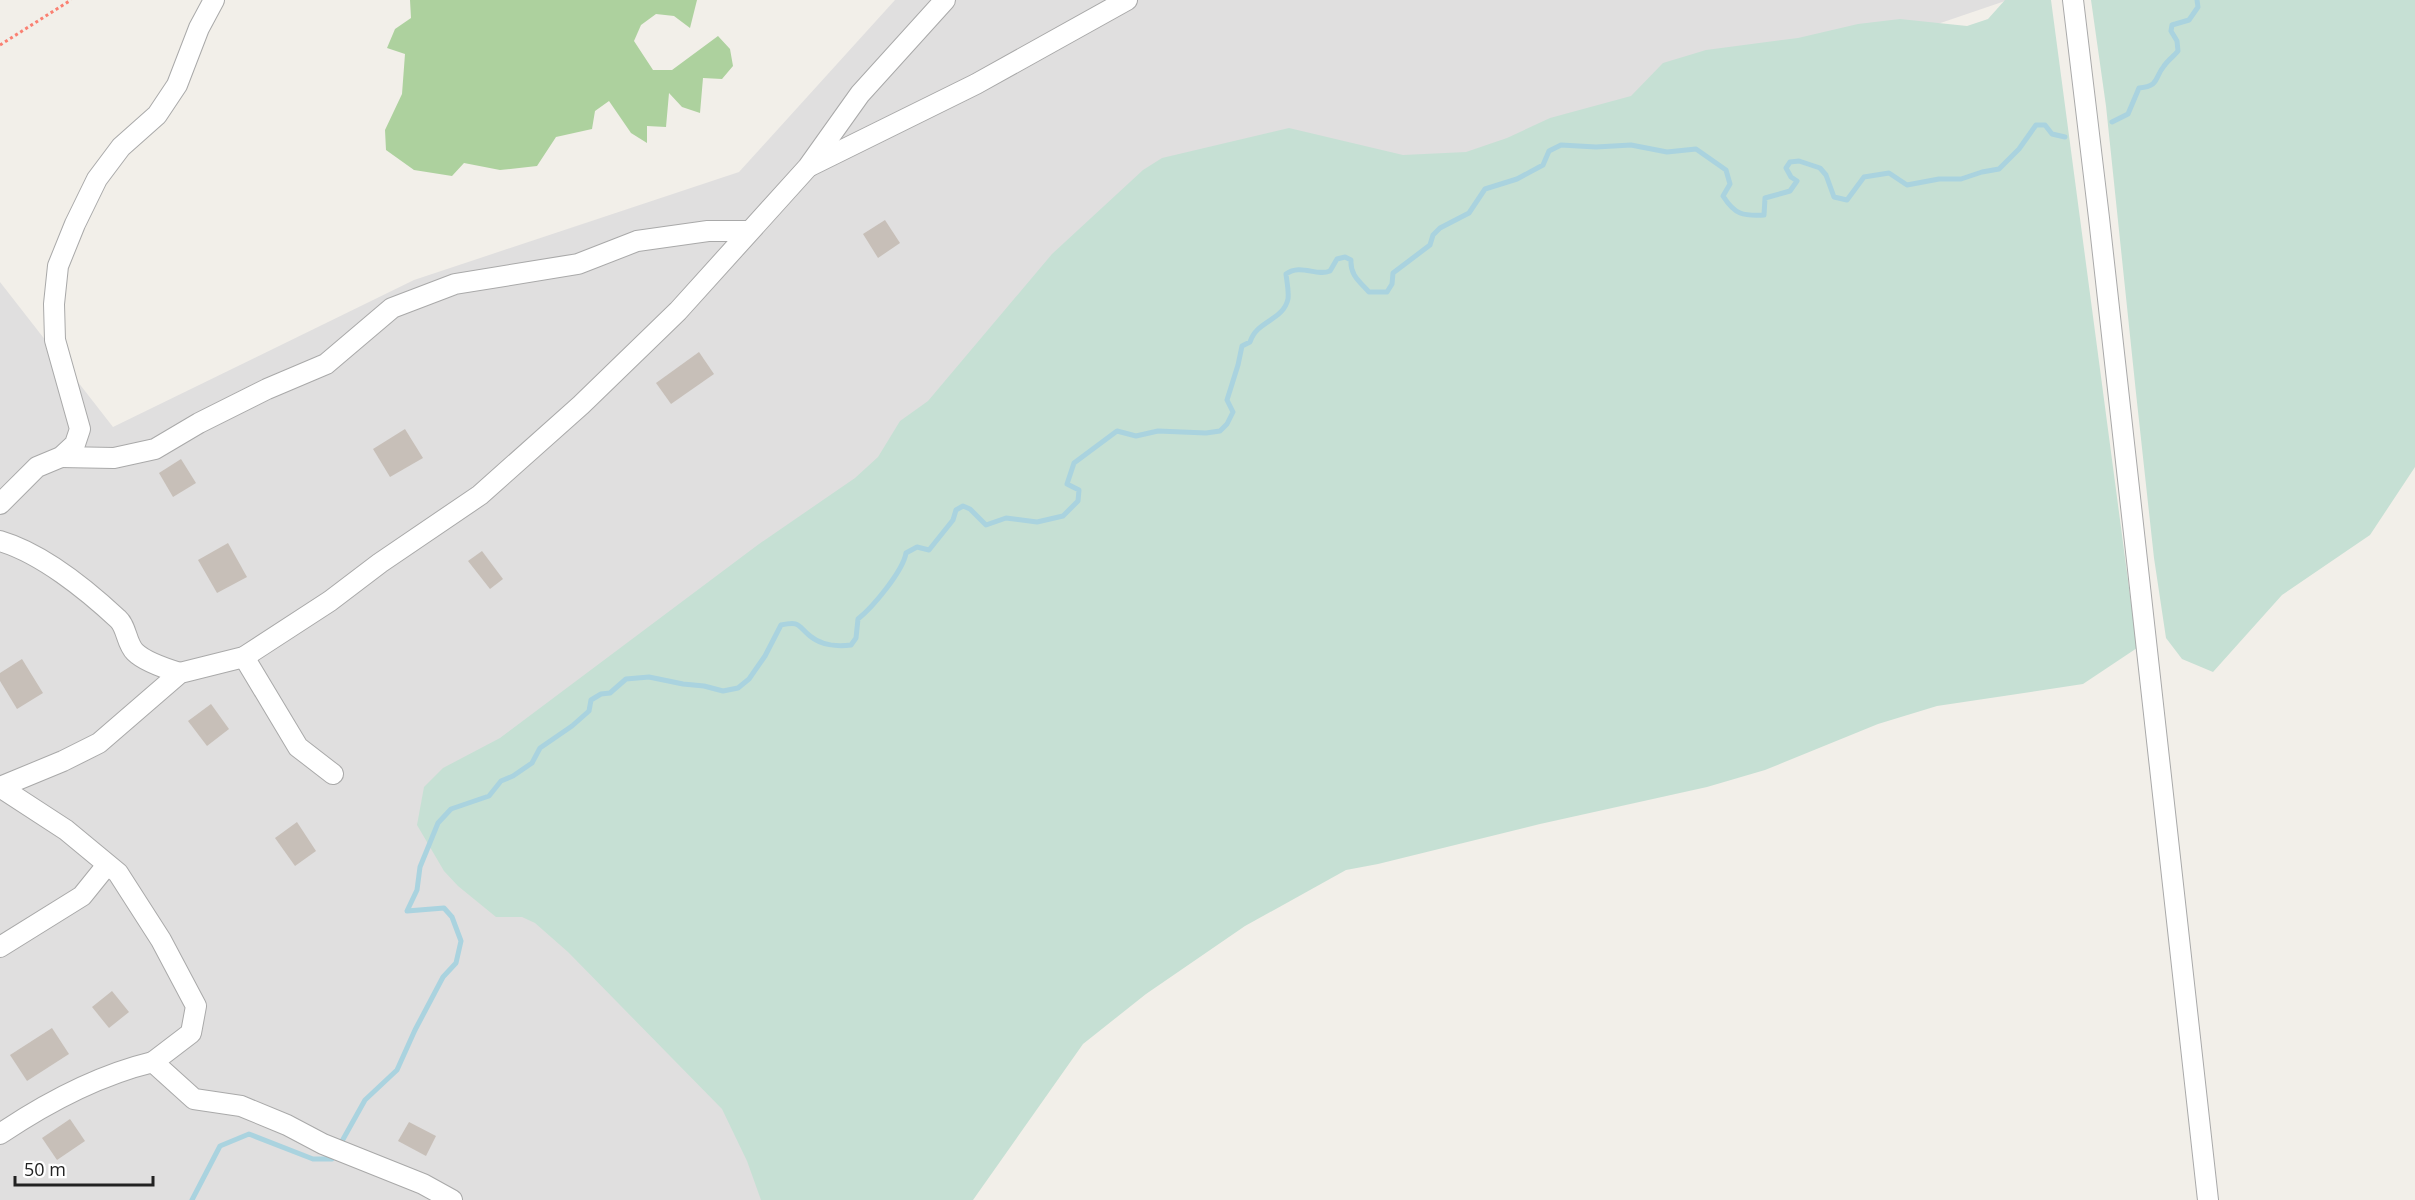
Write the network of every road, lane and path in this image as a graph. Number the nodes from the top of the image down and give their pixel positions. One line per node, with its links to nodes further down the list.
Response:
1 (71, 0): 6 (path)
2 (214, 0): 9 (street)
3 (945, 0): 7 (street)
4 (1127, 0): 7 (street)
5 (2073, 0): 21 (street)
6 (0, 45)
7 (808, 167): 8 (street)
8 (749, 231): 9 (street); 12 (street)
9 (61, 457): 10 (street)
10 (0, 504)
11 (0, 541): 13 (street)
12 (244, 657): 13 (street); 14 (street)
13 (180, 674): 15 (street)
14 (333, 774)
15 (0, 787): 16 (street)
16 (107, 864): 17 (street); 18 (street)
17 (0, 947)
18 (153, 1062): 19 (street); 20 (street)
19 (0, 1134)
20 (452, 1200)
21 (2208, 1200)

